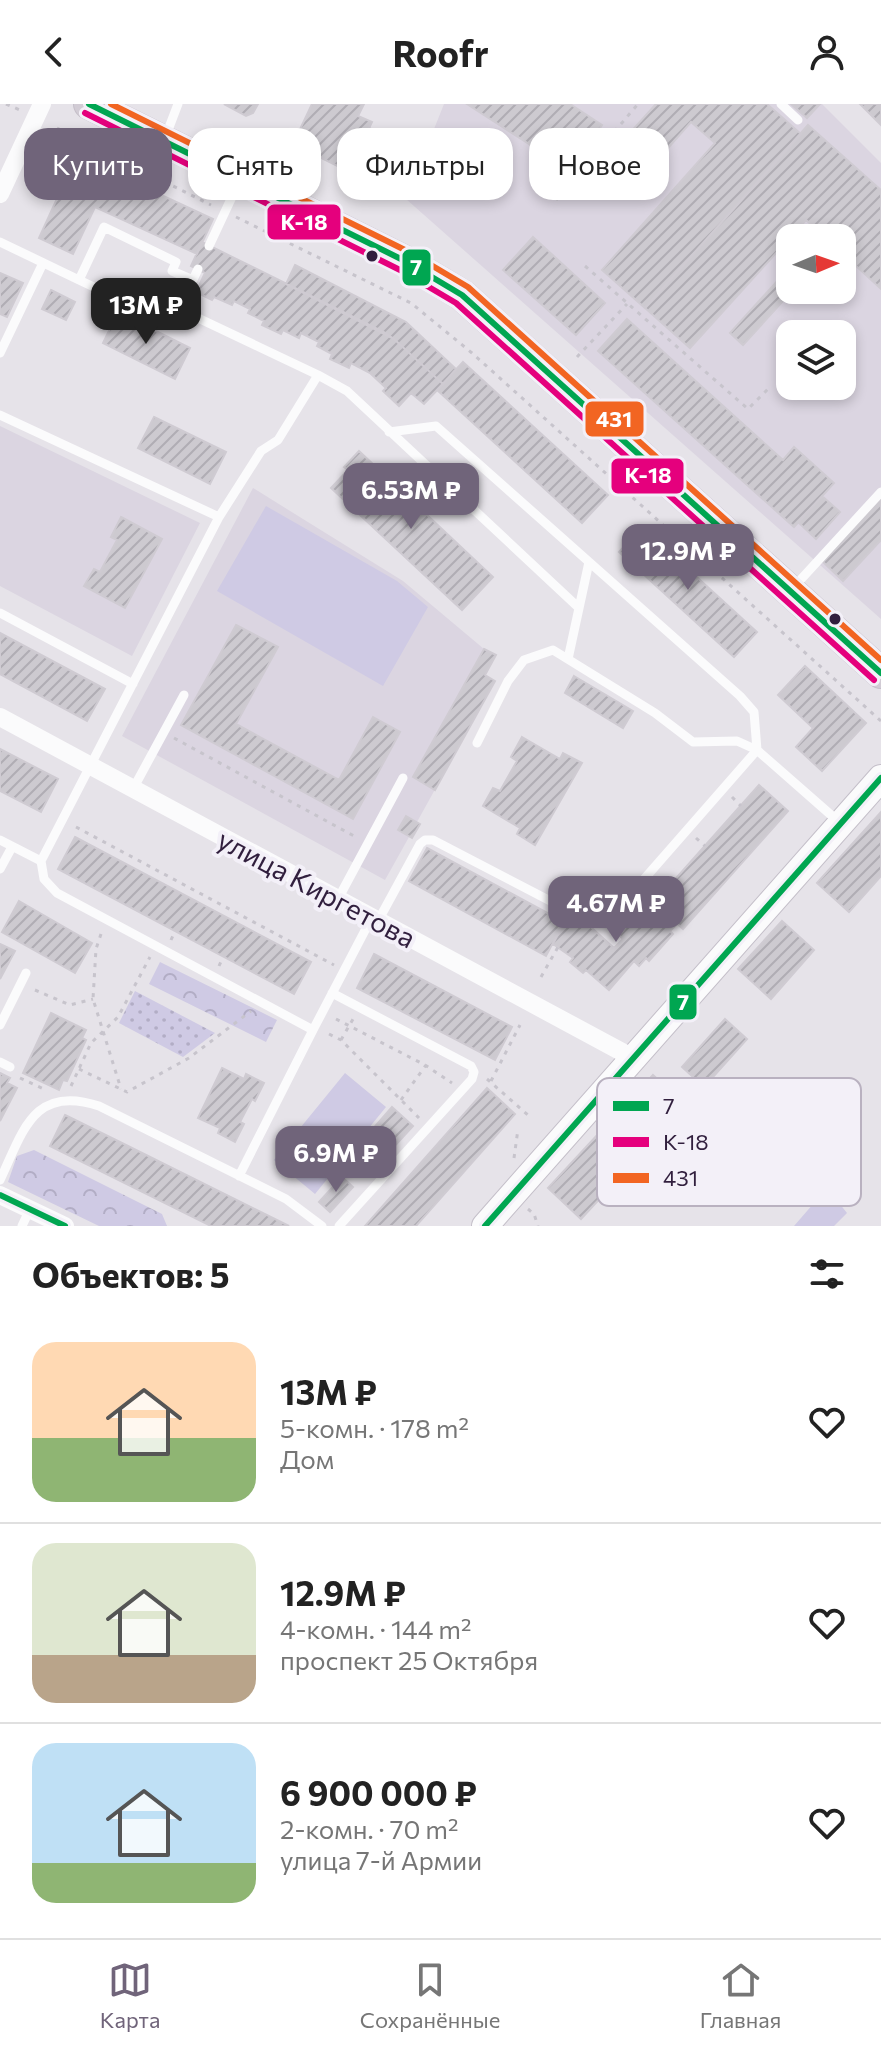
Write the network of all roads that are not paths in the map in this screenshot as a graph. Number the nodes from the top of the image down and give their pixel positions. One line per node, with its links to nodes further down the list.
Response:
1 (42, 104): 8 (street)
2 (89, 104): 6 (main road)
3 (178, 104): 7 (lane)
4 (781, 104): 5 (lane)
5 (798, 120)
6 (137, 128)
7 (168, 128)
8 (0, 194)
9 (230, 200): 12 (lane)
10 (284, 200): 25 (main road)
11 (0, 242): 13 (lane)
12 (209, 246)
13 (43, 263): 15 (lane); 18 (lane)
14 (198, 269): 16 (lane)
15 (79, 280): 16 (lane); 17 (lane)
16 (193, 280): 17 (lane)
17 (179, 309): 19 (lane)
18 (0, 353)
19 (318, 375): 21 (lane); 23 (lane)
20 (0, 415): 23 (lane)
21 (389, 432): 24 (lane); 26 (lane)
22 (881, 492): 25 (lane)
23 (219, 517): 30 (lane)
24 (589, 562): 26 (lane); 34 (lane)
25 (791, 591): 29 (main road)
26 (579, 608): 28 (lane)
27 (0, 613): 30 (lane)
28 (568, 659): 33 (lane); 34 (lane)
29 (881, 673)
30 (133, 684): 35 (lane)
31 (184, 695): 38 (lane)
32 (0, 717): 35 (street, улица Киргетова)
33 (477, 743)
34 (757, 750): 39 (lane); 45 (lane)
35 (90, 766): 38 (street, улица Киргетова); 42 (lane)
36 (403, 778): 44 (lane)
37 (881, 778): 39 (street)
38 (133, 789): 44 (street, улица Киргетова)
39 (841, 824): 50 (street)
40 (0, 840): 41 (lane)
41 (12, 847): 42 (lane); 43 (lane)
42 (41, 861): 49 (lane)
43 (0, 869)
44 (338, 899): 45 (street, улица Киргетова)
45 (375, 919): 47 (lane); 50 (street, улица Киргетова)
46 (24, 978): 48 (lane)
47 (332, 993): 49 (lane); 61 (lane)
48 (0, 1025)
49 (314, 1028): 55 (lane)
50 (635, 1059): 53 (street)
51 (0, 1062): 52 (lane)
52 (10, 1067)
53 (618, 1078)
54 (597, 1101): 62 (street)
55 (239, 1176): 56 (lane); 60 (lane)
56 (0, 1180)
57 (0, 1195): 58 (street)
58 (26, 1218): 59 (street)
59 (65, 1226)
60 (322, 1226)
61 (339, 1226)
62 (485, 1226)

